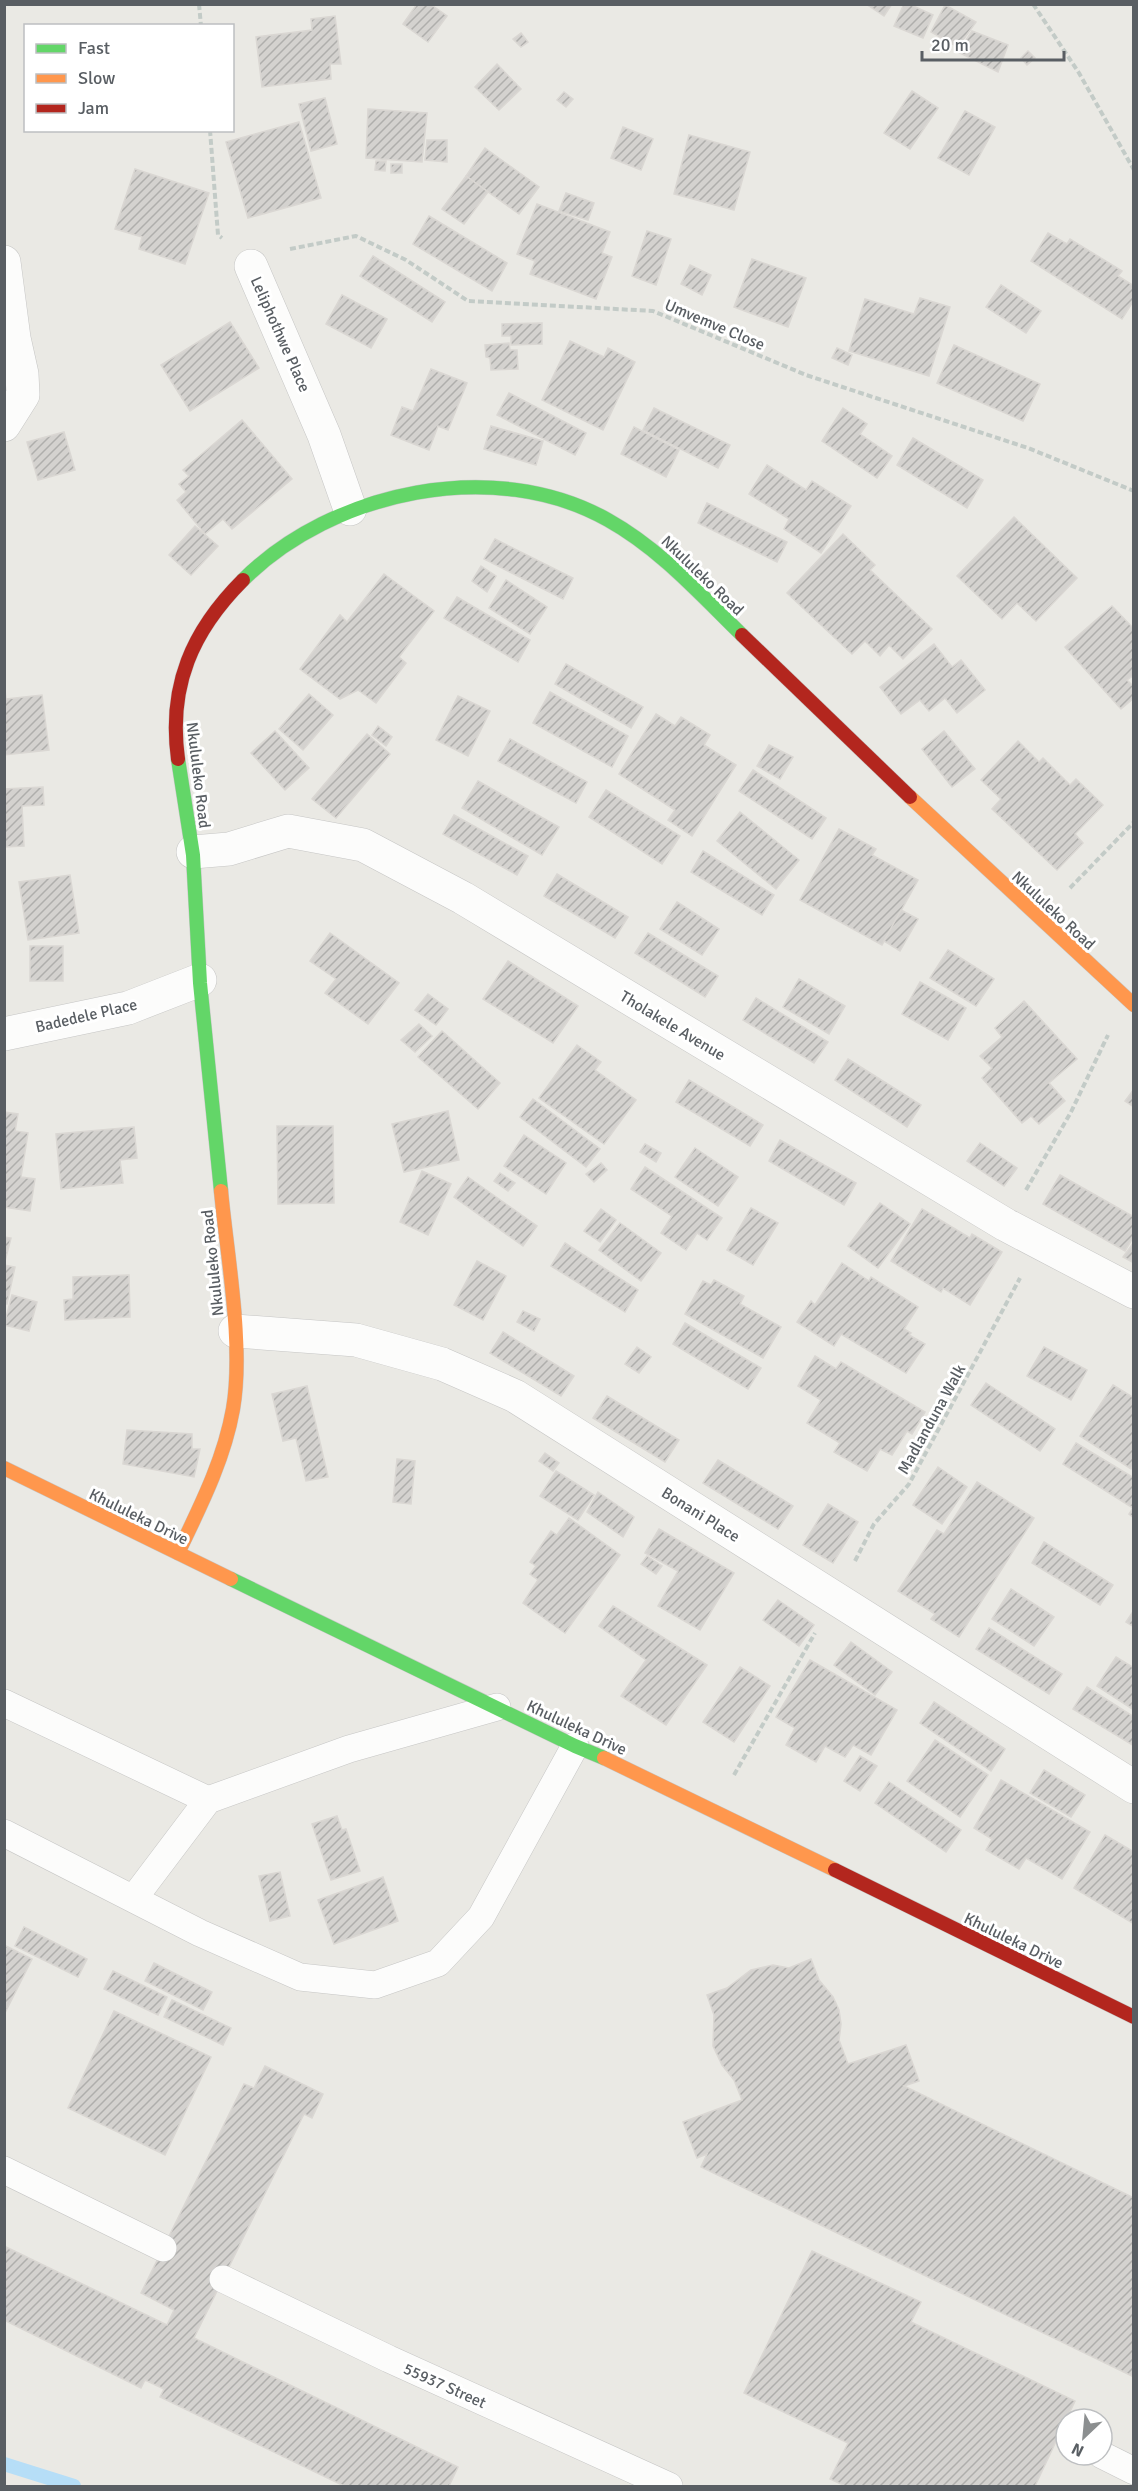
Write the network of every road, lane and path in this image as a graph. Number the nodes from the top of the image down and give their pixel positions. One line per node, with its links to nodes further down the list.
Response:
1 (200, 4): 3 (path)
2 (1033, 4): 5 (path)
3 (201, 24)
4 (210, 132): 7 (path, Leliphothwe Place)
5 (1134, 170)
6 (4, 262): 8 (street)
7 (251, 266): 9 (path, Umvemve Close); 10 (street, Leliphothwe Place)
8 (4, 425)
9 (1134, 491)
10 (350, 509): 12 (street, Nkululeko Road); 13 (street, Nkululeko Road)
11 (1134, 822): 13 (path)
12 (193, 852): 14 (street, Nkululeko Road); 17 (street, Tholakele Avenue)
13 (1041, 919): 15 (street, Nkululeko Road)
14 (200, 980): 16 (street, Badedele Place); 20 (street, Nkululeko Road)
15 (1129, 1002): 17 (path)
16 (4, 1034)
17 (1006, 1225): 18 (street, Tholakele Avenue)
18 (1038, 1243): 19 (street, Tholakele Avenue); 23 (path, Madlanduna Walk)
19 (1134, 1292)
20 (235, 1331): 22 (street, Nkululeko Road); 23 (street, Bonani Place)
21 (4, 1468): 22 (street, Khululeka Drive)
22 (178, 1553): 25 (street, Khululeka Drive)
23 (835, 1599): 27 (street, Bonani Place); 29 (path, Madlanduna Walk)
24 (4, 1702): 28 (lane)
25 (496, 1707): 26 (street, Khululeka Drive); 28 (lane)
26 (575, 1746): 29 (street, Khululeka Drive); 31 (lane)
27 (1134, 1787)
28 (208, 1800): 31 (lane)
29 (713, 1812): 32 (street, Khululeka Drive)
30 (4, 1833): 31 (lane)
31 (134, 1898)
32 (1134, 2017)
33 (4, 2170): 34 (lane)
34 (163, 2248)
35 (223, 2279): 38 (lane, 55937 Street)
36 (1114, 2461): 37 (lane)
37 (1134, 2471)
38 (669, 2487)

